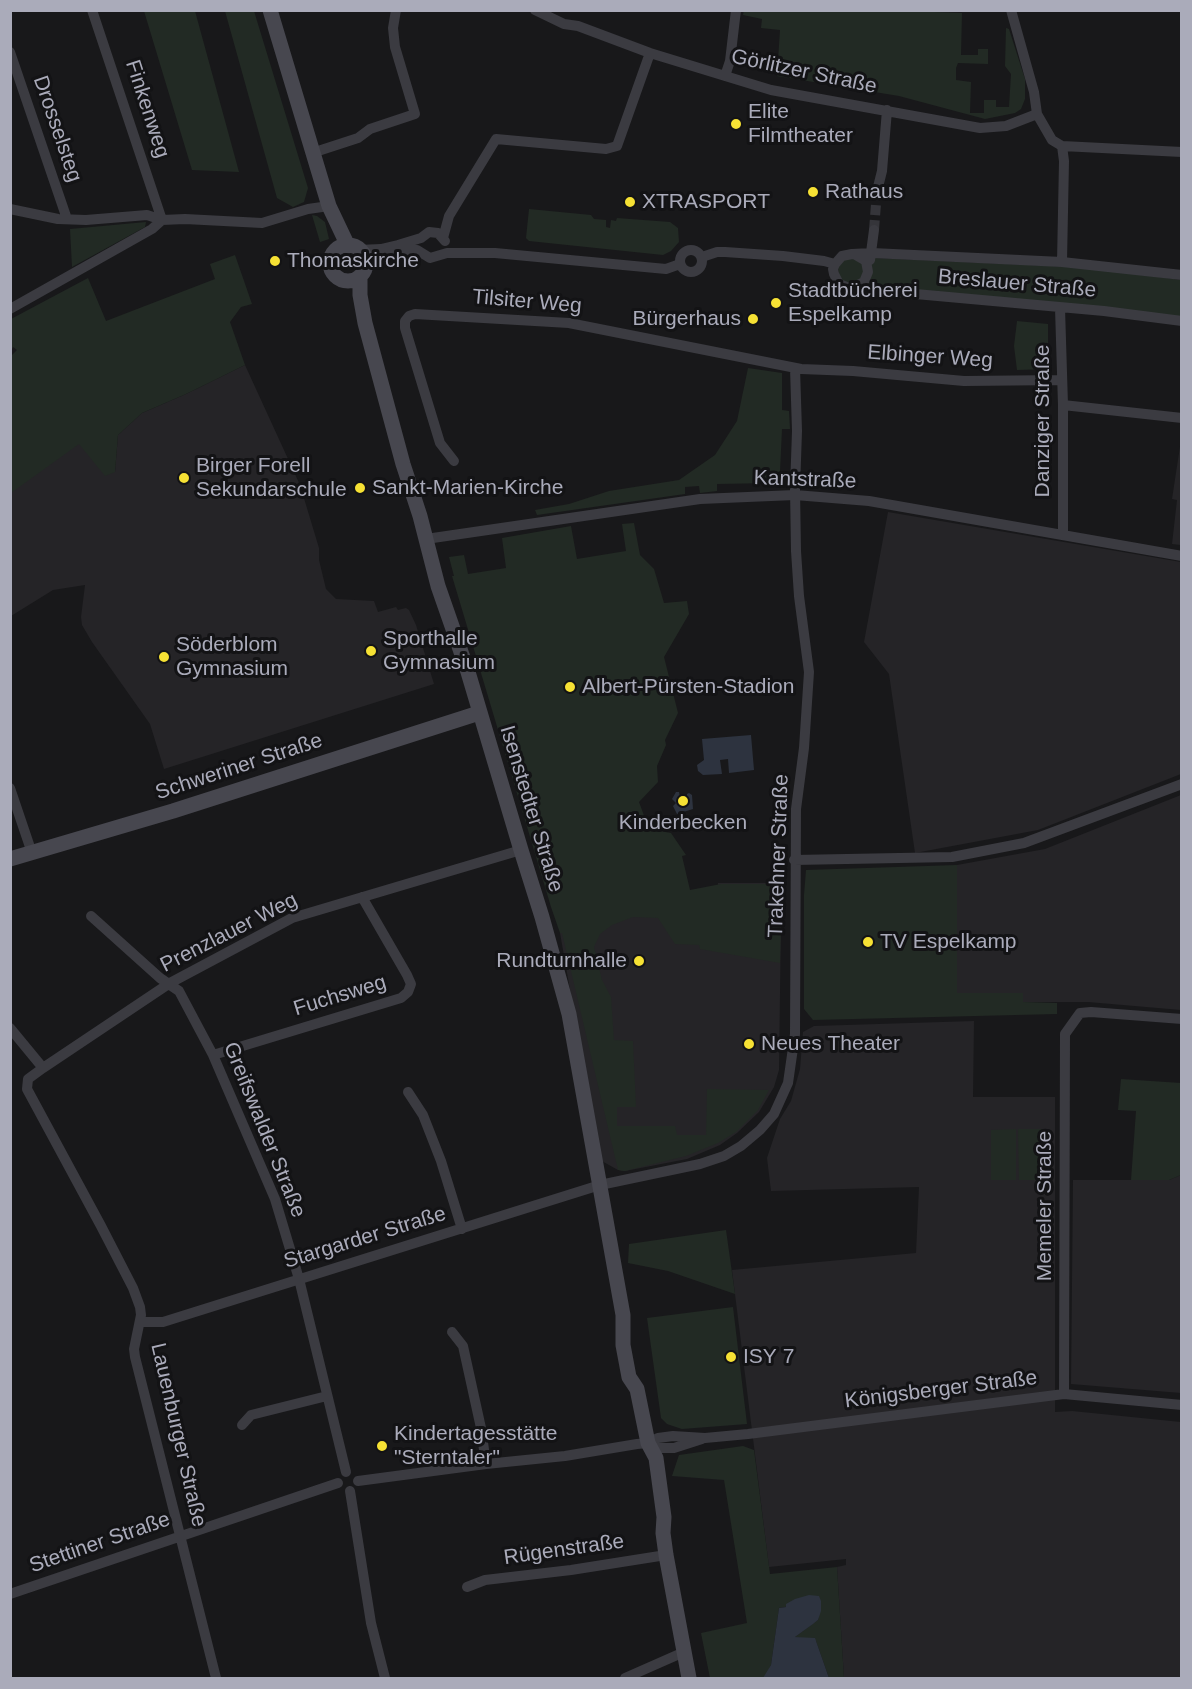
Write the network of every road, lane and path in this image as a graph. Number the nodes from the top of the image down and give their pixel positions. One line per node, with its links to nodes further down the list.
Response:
1 (93, 10): 20 (street, Finkenweg)
2 (270, 10): 14 (street)
3 (396, 10): 14 (street)
4 (535, 10): 8 (street, Görlitzer Straße)
5 (736, 10): 9 (street)
6 (1011, 10): 11 (street)
7 (10, 52): 19 (street, Drosselsteg)
8 (650, 53): 9 (street, Görlitzer Straße); 18 (street)
9 (725, 76): 10 (street, Görlitzer Straße)
10 (887, 110): 11 (street, Görlitzer Straße); 15 (street)
11 (1037, 114): 12 (street)
12 (1062, 146): 13 (street); 32 (street)
13 (1182, 152)
14 (312, 153): 16 (street)
15 (877, 191)
16 (328, 206): 20 (street); 25 (street)
17 (10, 209): 19 (street)
18 (449, 216): 22 (street); 24 (street)
19 (67, 219): 20 (street)
20 (162, 220): 41 (street)
21 (874, 230): 29 (street)
22 (433, 231): 23 (street); 24 (street)
23 (421, 238): 25 (street); 26 (street)
24 (444, 240): 27 (street); 30 (street)
25 (347, 250): 36 (street); 38 (street)
26 (422, 253): 30 (street); 36 (street)
27 (495, 253): 30 (street); 33 (street)
28 (852, 254): 29 (street, Breslauer Straße); 34 (street); 35 (street)
29 (872, 254): 32 (street, Breslauer Straße); 35 (street)
30 (441, 255)
31 (702, 257): 33 (street); 33 (street); 34 (street)
32 (1062, 262): 37 (street, Breslauer Straße)
33 (680, 264)
34 (835, 264): 39 (street)
35 (868, 266): 39 (street)
36 (363, 272): 38 (street); 43 (street, Isenstedter Straße)
37 (1182, 275)
38 (341, 280): 43 (street, Isenstedter Straße)
39 (849, 288): 40 (street, Breslauer Straße)
40 (1060, 308): 42 (street, Breslauer Straße); 45 (street, Danziger Straße)
41 (10, 309)
42 (1182, 321)
43 (365, 323): 51 (street, Isenstedter Straße)
44 (795, 368): 45 (street, Elbinger Weg); 48 (street, Tilsiter Weg); 49 (street, Trakehner Straße)
45 (1062, 380): 46 (street, Danziger Straße)
46 (1063, 405): 47 (street); 50 (street, Danziger Straße)
47 (1182, 418)
48 (454, 461)
49 (795, 495): 50 (street, Kantstraße); 51 (street, Kantstraße); 59 (street, Trakehner Straße)
50 (1063, 535): 52 (street, Kantstraße)
51 (426, 539): 53 (street, Isenstedter Straße)
52 (1182, 556)
53 (479, 713): 56 (street, Isenstedter Straße); 57 (street, Schweriner Straße)
54 (1182, 784): 59 (street)
55 (10, 788): 57 (street)
56 (520, 850): 60 (street, Prenzlauer Weg); 68 (street, Isenstedter Straße)
57 (32, 853): 58 (street, Schweriner Straße)
58 (10, 859)
59 (794, 860): 68 (street, Trakehner Straße)
60 (362, 897): 62 (street, Prenzlauer Weg); 65 (street, Fuchsweg)
61 (91, 916): 62 (street, Greifswalder Straße)
62 (170, 983): 65 (street, Greifswalder Straße); 66 (street, Prenzlauer Weg)
63 (1182, 1019): 73 (street, Memeler Straße)
64 (10, 1028): 66 (street)
65 (213, 1055): 70 (street, Greifswalder Straße)
66 (42, 1068): 71 (street, Lauenburger Straße)
67 (408, 1092): 69 (street)
68 (600, 1185): 69 (street, Stargarder Straße); 77 (street, Isenstedter Straße)
69 (462, 1229): 70 (street, Stargarder Straße)
70 (298, 1279): 71 (street, Stargarder Straße); 74 (street, Greifswalder Straße)
71 (140, 1322): 83 (street, Lauenburger Straße)
72 (452, 1332): 78 (street)
73 (1064, 1394): 75 (street, Königsberger Straße); 77 (street, Königsberger Straße)
74 (327, 1396): 76 (street); 79 (street, Greifswalder Straße)
75 (1182, 1405)
76 (242, 1425)
77 (648, 1443): 78 (street); 84 (street, Isenstedter Straße)
78 (486, 1464): 80 (street)
79 (346, 1472): 80 (street); 81 (street)
80 (358, 1481): 82 (street)
81 (338, 1483): 82 (street); 83 (street, Stettiner Straße)
82 (350, 1491): 89 (street)
83 (181, 1536): 86 (street, Stettiner Straße); 88 (street, Lauenburger Straße)
84 (666, 1555): 85 (street, Rügenstraße); 87 (street, Isenstedter Straße)
85 (467, 1587)
86 (10, 1594)
87 (684, 1652): 90 (street); 91 (street, Isenstedter Straße)
88 (216, 1678)
89 (385, 1678)
90 (625, 1678)
91 (689, 1678)

